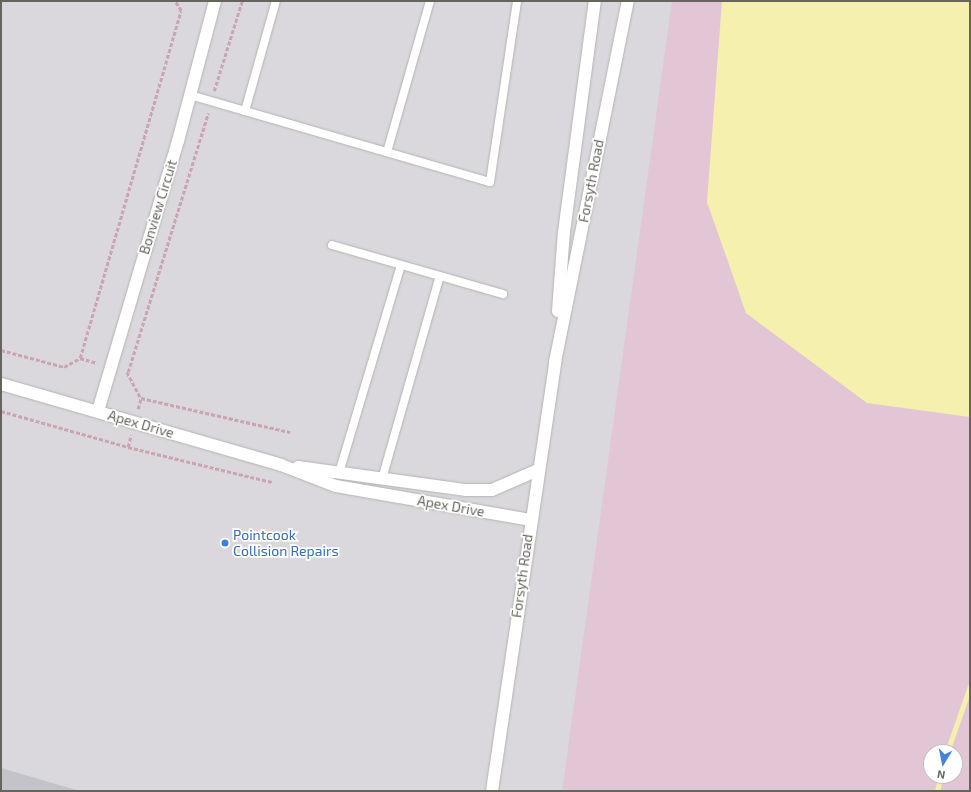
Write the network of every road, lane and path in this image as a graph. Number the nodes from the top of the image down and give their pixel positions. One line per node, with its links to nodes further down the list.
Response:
1 (175, 1): 18 (path)
2 (215, 1): 9 (street, Bonview Circuit)
3 (242, 1): 10 (path)
4 (276, 1): 11 (lane)
5 (430, 1): 12 (lane)
6 (517, 1): 12 (lane)
7 (595, 1): 19 (street, Forsyth Road)
8 (628, 1): 19 (street, Forsyth Road)
9 (190, 95): 10 (lane); 20 (street, Bonview Circuit)
10 (211, 101): 11 (lane); 21 (path)
11 (244, 111): 12 (lane)
12 (387, 152)
13 (332, 245): 14 (lane)
14 (401, 265): 15 (lane); 28 (lane)
15 (440, 276): 16 (lane); 29 (lane)
16 (503, 294)
17 (1, 350): 18 (path)
18 (80, 358): 20 (path)
19 (555, 362): 27 (street, Forsyth Road)
20 (111, 367): 21 (path); 24 (street, Bonview Circuit)
21 (128, 372): 25 (path)
22 (1, 384): 24 (street, Apex Drive)
23 (1, 411): 30 (path)
24 (98, 411): 26 (street, Apex Drive)
25 (290, 432)
26 (281, 465): 28 (street, Apex Drive); 31 (street, Apex Drive)
27 (538, 470): 29 (street, Apex Drive); 31 (street, Forsyth Road)
28 (339, 473): 29 (street, Apex Drive)
29 (382, 479)
30 (272, 482)
31 (530, 520): 32 (street, Forsyth Road)
32 (492, 791)

